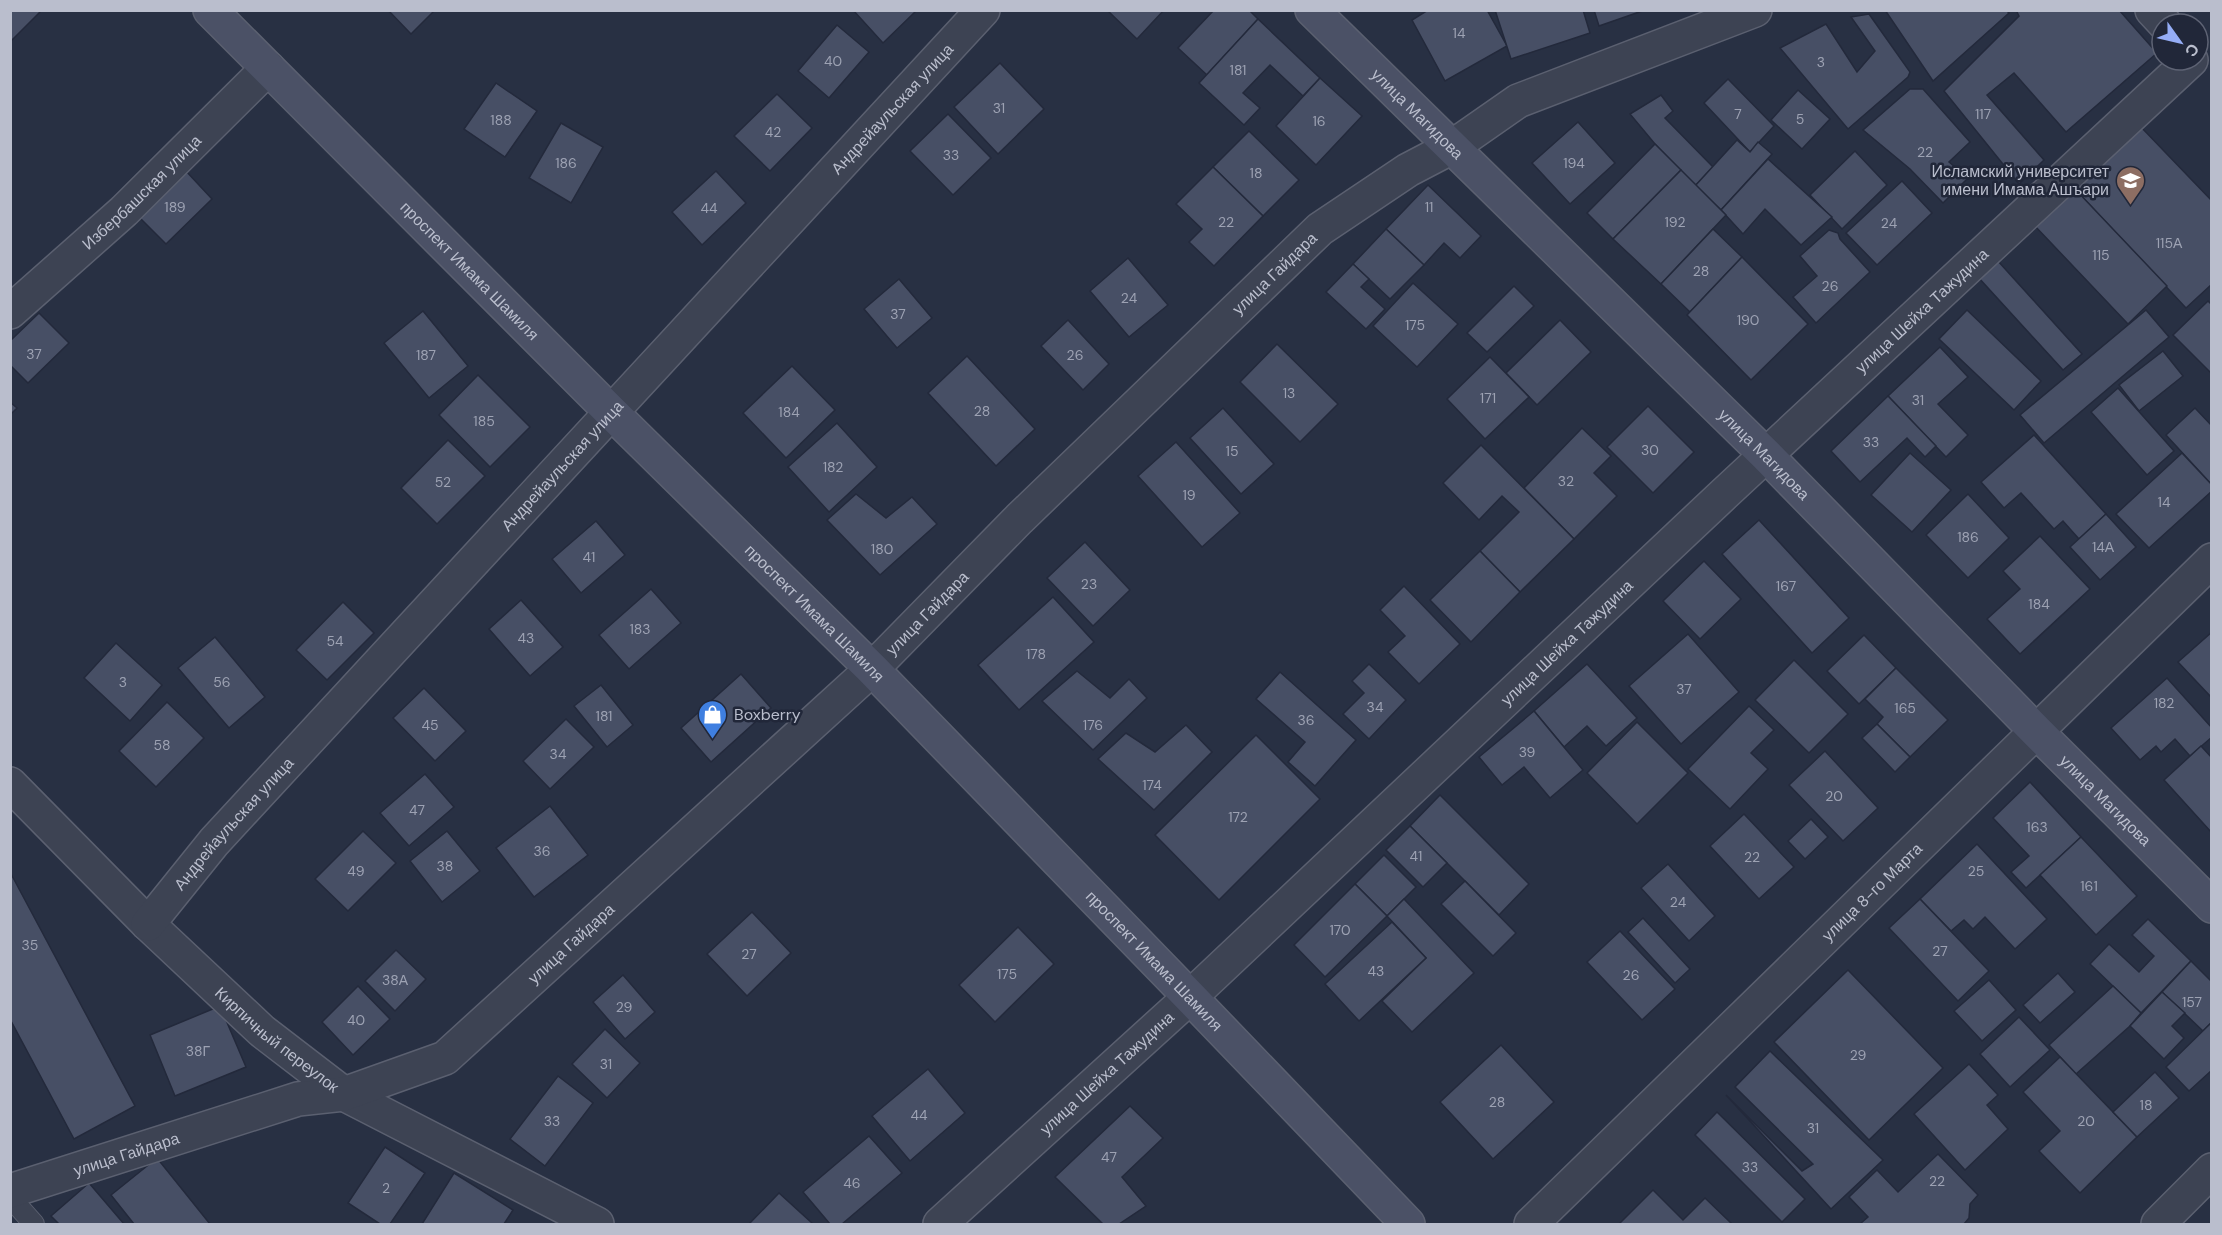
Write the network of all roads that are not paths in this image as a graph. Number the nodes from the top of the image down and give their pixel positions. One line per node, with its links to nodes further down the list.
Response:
1 (210, 10): 5 (main road, проспект Имама Шамиля)
2 (983, 10): 9 (street, Андрейаульская улица)
3 (1312, 10): 7 (main road, улица Магидова)
4 (1755, 10): 7 (street, улица Гайдара)
5 (268, 69): 8 (street, Избербашская улица); 9 (main road, проспект Имама Шамиля)
6 (2179, 72): 10 (street, улица Шейха Тажудина)
7 (1452, 147): 10 (main road, улица Магидова); 12 (street, улица Гайдара)
8 (10, 312)
9 (612, 412): 12 (main road, проспект Имама Шамиля); 16 (street, Андрейаульская улица)
10 (1766, 455): 13 (main road, улица Магидова); 17 (street, улица Шейха Тажудина)
11 (2211, 560): 13 (street, улица 8-го Марта)
12 (872, 669): 17 (main road, проспект Имама Шамиля); 18 (street, улица Гайдара)
13 (2036, 731): 15 (main road, улица Магидова); 26 (street, улица 8-го Марта)
14 (10, 784): 16 (street, Кирпичный переулок)
15 (2211, 906)
16 (148, 924): 18 (street, Кирпичный переулок)
17 (1190, 997): 24 (street, улица Шейха Тажудина); 25 (main road, проспект Имама Шамиля)
18 (344, 1094): 20 (street, улица Гайдара); 23 (street, Кирпичный переулок)
19 (2211, 1170): 27 (street)
20 (10, 1191)
21 (10, 1197): 22 (lane)
22 (34, 1224)
23 (597, 1224)
24 (940, 1224)
25 (1408, 1224)
26 (1532, 1224)
27 (2158, 1224)

